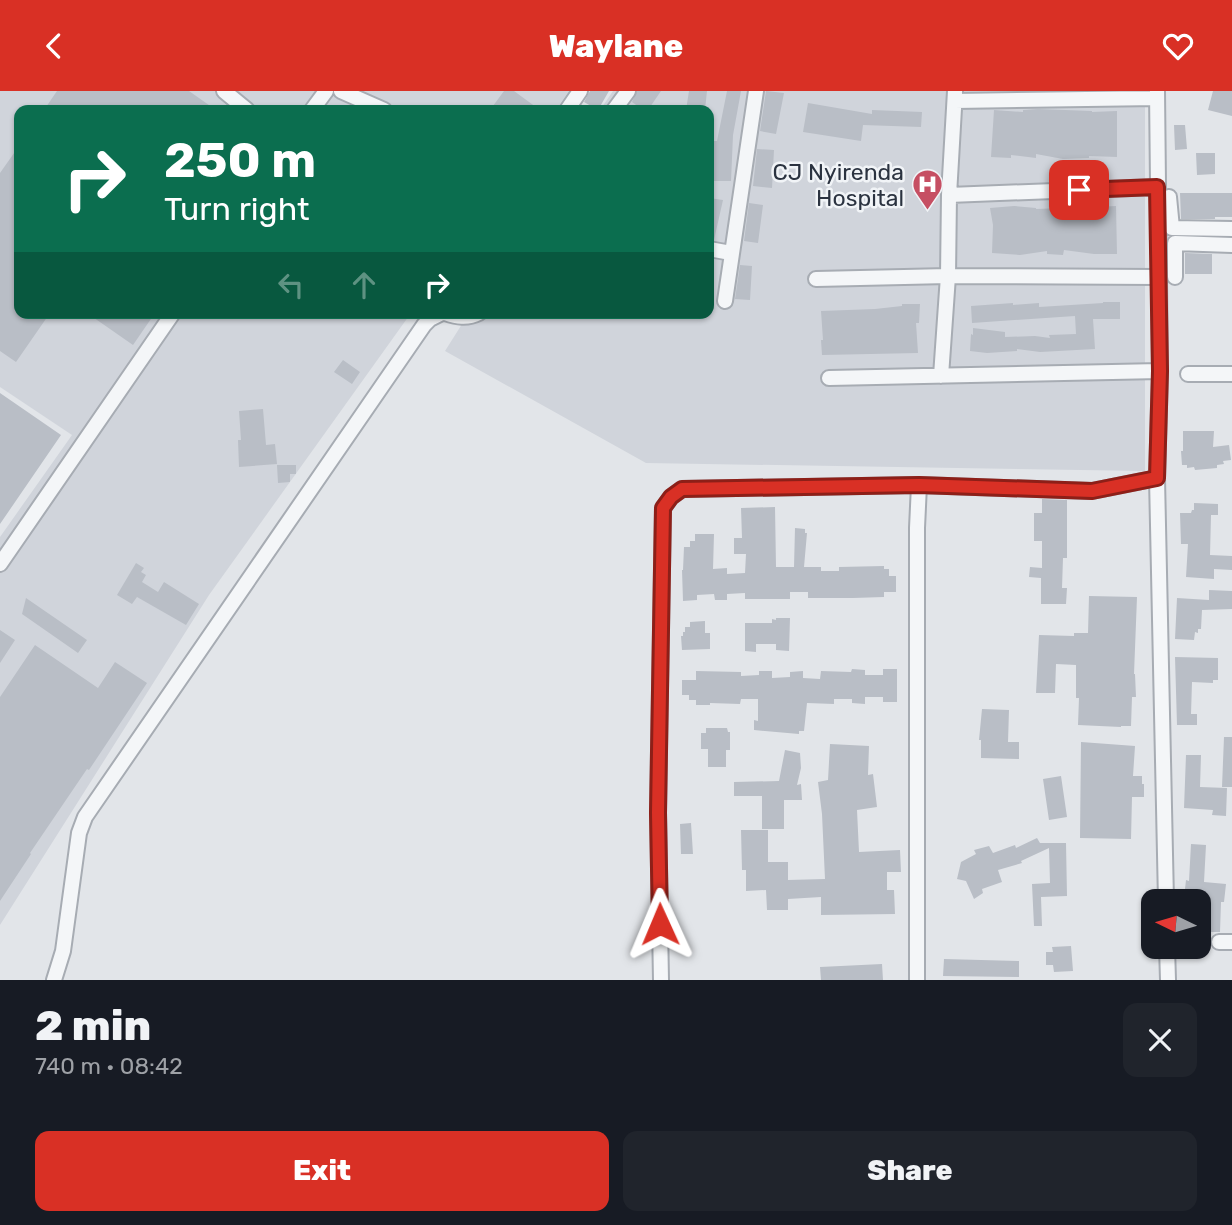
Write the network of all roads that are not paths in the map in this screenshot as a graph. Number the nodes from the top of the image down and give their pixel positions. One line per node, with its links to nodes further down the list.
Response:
1 (224, 91): 6 (street)
2 (341, 91): 7 (street)
3 (756, 91): 13 (street)
4 (1157, 95): 5 (street); 8 (street)
5 (955, 96): 9 (street)
6 (241, 105)
7 (373, 105)
8 (1163, 192): 9 (street); 10 (street); 15 (street)
9 (949, 195): 14 (street)
10 (1232, 229)
11 (1232, 244): 16 (street)
12 (714, 250): 13 (street)
13 (731, 253): 18 (street)
14 (948, 276): 15 (street); 17 (street); 24 (street)
15 (1159, 277): 21 (street)
16 (1175, 277)
17 (816, 279)
18 (725, 301)
19 (169, 319): 28 (street)
20 (430, 319): 31 (street)
21 (1160, 371): 24 (street); 26 (street)
22 (1188, 374): 23 (street)
23 (1232, 374)
24 (941, 376): 25 (street)
25 (829, 378)
26 (1157, 478): 27 (street); 29 (street)
27 (919, 485): 32 (street); 33 (street)
28 (0, 564)
29 (1166, 889)
30 (1167, 959): 34 (street)
31 (54, 980)
32 (661, 980)
33 (917, 980)
34 (1168, 980)

